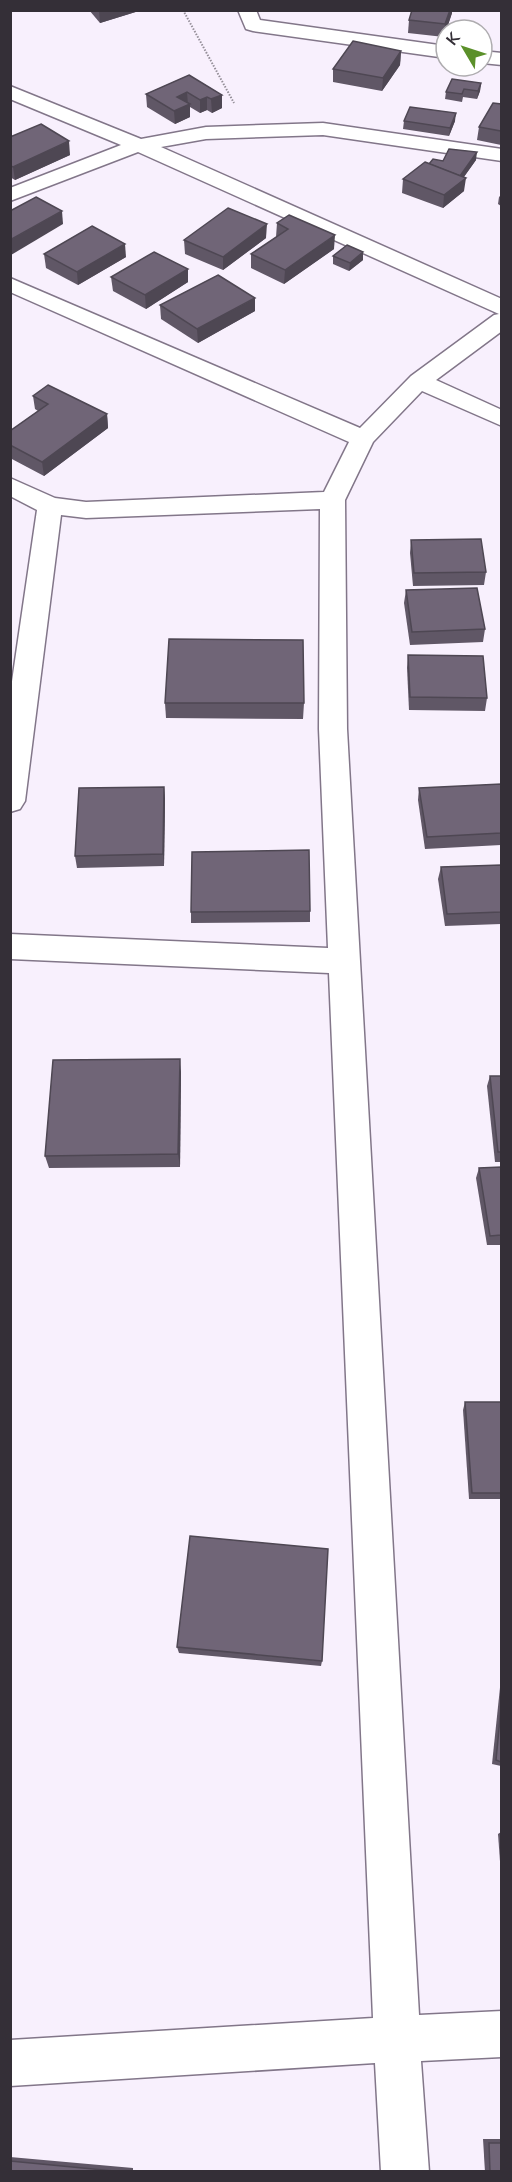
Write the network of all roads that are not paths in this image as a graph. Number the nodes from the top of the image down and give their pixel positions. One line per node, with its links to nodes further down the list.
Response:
1 (247, 10): 2 (street)
2 (434, 50)
3 (10, 92): 4 (street)
4 (139, 145): 5 (street); 6 (street); 8 (street)
5 (501, 155)
6 (10, 195)
7 (10, 284): 12 (street)
8 (501, 308)
9 (501, 320): 10 (street)
10 (419, 381): 11 (street); 12 (street)
11 (501, 419)
12 (363, 439): 14 (street)
13 (10, 486): 15 (street)
14 (333, 500): 15 (street); 19 (street)
15 (50, 506): 16 (street)
16 (13, 760): 17 (street)
17 (10, 801)
18 (10, 946): 19 (street)
19 (344, 961): 21 (street)
20 (501, 2034): 21 (street)
21 (397, 2039): 22 (street); 23 (street)
22 (10, 2063)
23 (405, 2172)

